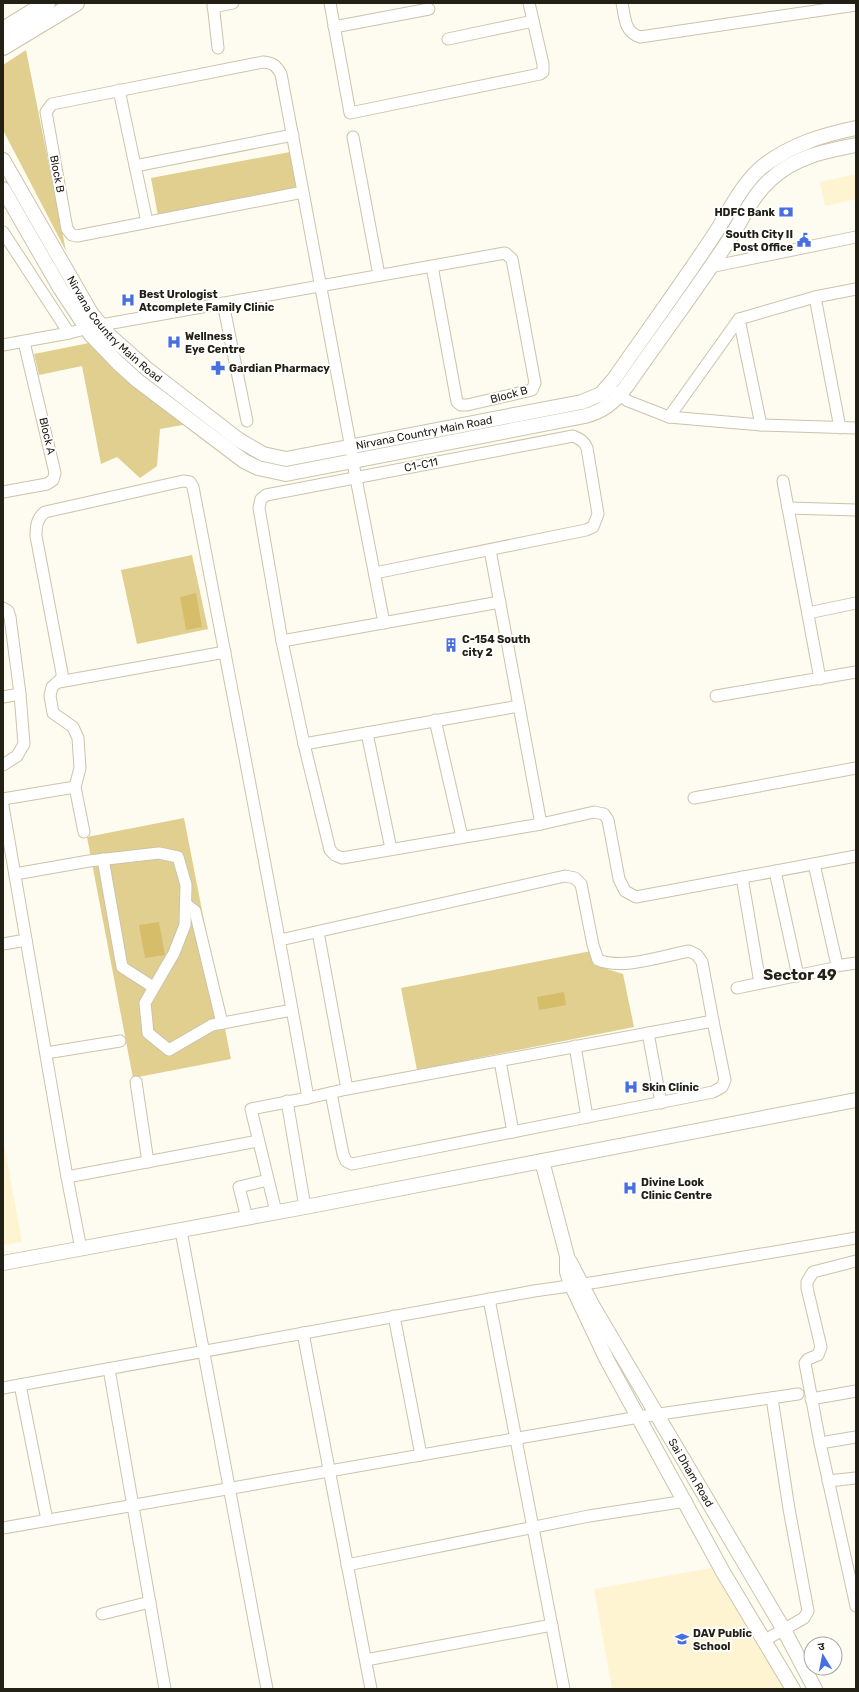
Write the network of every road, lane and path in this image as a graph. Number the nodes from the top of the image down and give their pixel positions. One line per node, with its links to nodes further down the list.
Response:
1 (47, 3): 13 (main road)
2 (76, 3): 15 (main road)
3 (234, 3): 7 (street)
4 (330, 3): 12 (street)
5 (529, 3): 11 (street)
6 (622, 3): 8 (street)
7 (213, 5): 16 (street)
8 (856, 5)
9 (411, 8): 10 (street); 12 (street)
10 (429, 9)
11 (534, 21): 12 (street); 14 (street)
12 (334, 26)
13 (3, 30)
14 (448, 39)
15 (3, 48)
16 (218, 48)
17 (119, 90): 19 (street, Block B); 23 (street); 26 (street, Block B)
18 (856, 128): 42 (street, Nirvana Country Main Road)
19 (293, 135): 23 (street); 25 (street, Block B)
20 (353, 137): 31 (street)
21 (856, 145): 30 (street, Nirvana Country Main Road)
22 (3, 160): 37 (street, Nirvana Country Main Road)
23 (135, 166): 26 (street)
24 (3, 189): 38 (street, Nirvana Country Main Road)
25 (303, 192): 26 (street, Block B); 32 (street, Block B)
26 (147, 222)
27 (3, 232): 39 (street)
28 (856, 237): 30 (street)
29 (432, 266): 29 (street, Block B); 31 (street, Block B)
30 (710, 266): 43 (street, Nirvana Country Main Road)
31 (379, 275): 32 (street, Block B)
32 (321, 286): 35 (street, Block B); 49 (street, Block B)
33 (856, 289): 34 (street)
34 (815, 297): 36 (street); 47 (street)
35 (223, 303): 37 (street, Block B); 45 (street)
36 (739, 319): 44 (street); 46 (street)
37 (101, 325): 38 (street, Block B); 49 (street, Nirvana Country Main Road)
38 (87, 328): 39 (street, Block B); 49 (street, Nirvana Country Main Road)
39 (69, 333): 40 (street)
40 (24, 342): 41 (street); 51 (street, Block A)
41 (3, 345)
42 (608, 387): 43 (street); 49 (street, Nirvana Country Main Road)
43 (619, 396): 44 (street); 49 (street, Nirvana Country Main Road)
44 (669, 417): 46 (street)
45 (247, 422)
46 (761, 425): 47 (street)
47 (840, 428): 48 (street)
48 (856, 428)
49 (352, 458): 54 (street, C1-C11); 55 (street, Block B); 61 (street, C1-C11)
50 (783, 481): 52 (street)
51 (3, 492)
52 (788, 508): 53 (street); 59 (street)
53 (856, 510)
54 (490, 550): 55 (street); 56 (street)
55 (375, 573): 60 (street, Block B)
56 (500, 602): 60 (street); 69 (street)
57 (856, 603): 59 (street)
58 (3, 608): 66 (street)
59 (808, 613): 64 (street)
60 (384, 622): 61 (street)
61 (282, 641): 72 (street)
62 (225, 652): 65 (street); 65 (street); 92 (street)
63 (856, 672): 64 (street)
64 (820, 679): 67 (street)
65 (59, 682): 75 (street)
66 (20, 694): 68 (street); 73 (street)
67 (716, 696)
68 (3, 697)
69 (519, 706): 70 (street); 79 (street)
70 (436, 720): 71 (street); 81 (street)
71 (367, 733): 72 (street); 82 (street)
72 (304, 744): 82 (street)
73 (3, 765)
74 (856, 768): 76 (street)
75 (76, 787): 77 (street); 80 (street)
76 (694, 798)
77 (3, 799)
78 (3, 806): 87 (street)
79 (541, 824): 81 (street); 88 (street)
80 (84, 832)
81 (462, 837): 82 (street)
82 (391, 849)
83 (856, 856): 85 (street)
84 (103, 859): 87 (street); 89 (street); 98 (street)
85 (814, 864): 86 (street); 95 (street)
86 (775, 871): 88 (street); 96 (street)
87 (15, 874): 91 (street)
88 (742, 877): 97 (street)
89 (186, 904): 98 (street); 102 (street)
90 (318, 932): 92 (street); 101 (street); 109 (street)
91 (26, 940): 93 (street); 106 (street)
92 (280, 940): 100 (street)
93 (3, 944)
94 (856, 963): 95 (street)
95 (836, 966): 96 (street)
96 (798, 976): 97 (street)
97 (760, 983): 99 (street)
98 (153, 988): 102 (street)
99 (737, 988)
100 (292, 1010): 102 (street); 111 (street)
101 (713, 1020): 103 (street); 114 (street)
102 (222, 1023)
103 (648, 1033): 105 (street); 114 (street)
104 (120, 1041): 106 (street)
105 (575, 1046): 107 (street); 115 (street)
106 (46, 1053): 120 (street)
107 (500, 1061): 109 (street); 116 (street)
108 (136, 1082): 119 (street)
109 (347, 1089): 110 (street)
110 (331, 1093): 111 (street); 116 (street)
111 (308, 1098): 113 (street)
112 (856, 1100): 118 (street)
113 (287, 1101): 117 (street); 122 (street)
114 (661, 1102): 115 (street)
115 (587, 1117): 116 (street)
116 (513, 1132)
117 (258, 1140): 119 (street); 121 (street)
118 (542, 1161): 122 (street); 130 (street, Sai Dham Road)
119 (148, 1162): 120 (street)
120 (67, 1177): 127 (street)
121 (268, 1180): 123 (street); 124 (street)
122 (306, 1207): 123 (street)
123 (276, 1212): 124 (street)
124 (246, 1218): 125 (street)
125 (181, 1230): 127 (street); 134 (street)
126 (856, 1238): 130 (street)
127 (81, 1249): 129 (street)
128 (856, 1261): 141 (street)
129 (3, 1263)
130 (576, 1284): 131 (street); 142 (street, Sai Dham Road); 143 (street, Sai Dham Road)
131 (489, 1299): 132 (street); 145 (street)
132 (394, 1316): 133 (street); 147 (street)
133 (303, 1333): 134 (street); 148 (street)
134 (204, 1351): 135 (street); 151 (street)
135 (109, 1369): 136 (street); 153 (street)
136 (20, 1385): 137 (street); 154 (street)
137 (3, 1388)
138 (856, 1391): 141 (street)
139 (798, 1394): 140 (street)
140 (772, 1398): 142 (street); 162 (street)
141 (811, 1399): 146 (street)
142 (658, 1414): 143 (street); 162 (street, Sai Dham Road)
143 (639, 1417): 145 (street); 152 (street, Sai Dham Road)
144 (856, 1437): 146 (street)
145 (516, 1438): 147 (street); 155 (street)
146 (820, 1443): 150 (street)
147 (421, 1455): 148 (street)
148 (330, 1471): 151 (street); 157 (street)
149 (856, 1478): 150 (street)
150 (828, 1482): 159 (street)
151 (230, 1488): 153 (street); 166 (street)
152 (686, 1501): 155 (street); 163 (street, Sai Dham Road)
153 (133, 1505): 154 (street); 158 (street)
154 (47, 1520): 156 (street)
155 (533, 1527): 157 (street); 161 (street)
156 (3, 1528)
157 (348, 1565): 164 (street)
158 (150, 1602): 160 (street); 165 (street)
159 (856, 1606)
160 (102, 1614)
161 (552, 1625): 164 (street); 168 (street)
162 (784, 1630): 163 (street); 170 (street, Sai Dham Road)
163 (765, 1640): 169 (street, Sai Dham Road)
164 (366, 1660): 167 (street)
165 (165, 1689)
166 (267, 1689)
167 (371, 1689)
168 (564, 1689)
169 (793, 1689)
170 (815, 1689)

